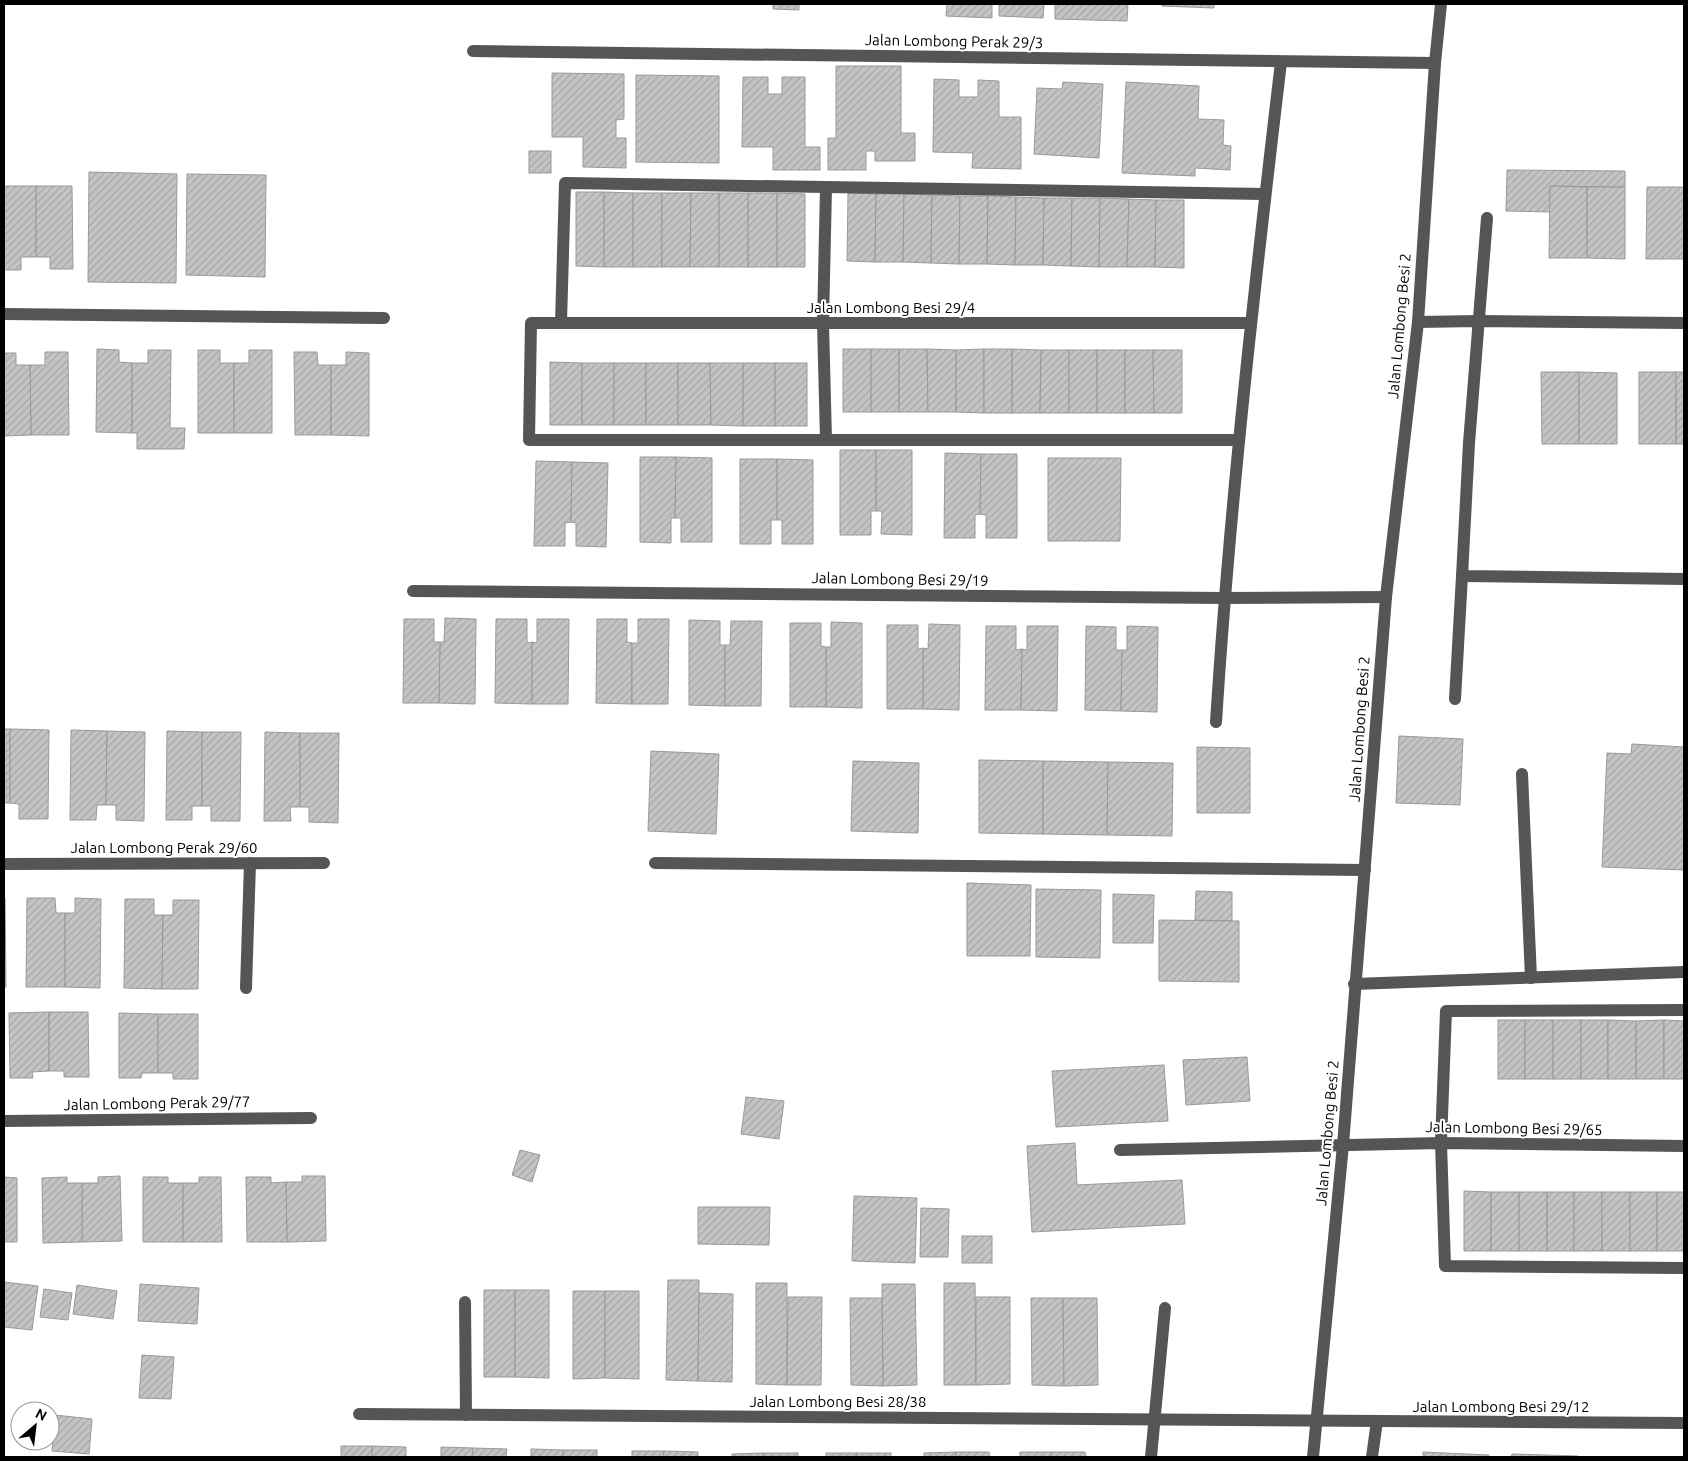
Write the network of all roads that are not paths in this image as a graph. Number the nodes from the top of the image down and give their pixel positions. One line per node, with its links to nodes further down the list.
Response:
1 (1441, 4): 4 (street, Jalan Lombong Besi 2)
2 (473, 51): 3 (street, Jalan Lombong Perak 29/3)
3 (1281, 62): 4 (street, Jalan Lombong Perak 29/3); 6 (street)
4 (1435, 63): 11 (street, Jalan Lombong Besi 2)
5 (826, 188): 6 (street); 12 (street); 13 (street)
6 (1266, 194): 14 (street)
7 (1487, 218): 10 (street)
8 (4, 314): 9 (street)
9 (384, 318)
10 (1478, 321): 11 (street); 15 (street); 18 (street)
11 (1418, 322): 21 (street, Jalan Lombong Besi 2)
12 (561, 323): 13 (street, Jalan Lombong Besi 29/4); 16 (street, Jalan Lombong Besi 29/4)
13 (823, 323): 14 (street, Jalan Lombong Besi 29/4); 16 (street)
14 (1251, 323): 17 (street)
15 (1684, 323)
16 (826, 440): 17 (street)
17 (1239, 440): 22 (street)
18 (1462, 576): 19 (street); 23 (street)
19 (1684, 579)
20 (413, 591): 22 (street, Jalan Lombong Besi 29/19)
21 (1386, 597): 22 (street, Jalan Lombong Besi 29/19); 30 (street, Jalan Lombong Besi 2)
22 (1224, 598): 24 (street)
23 (1455, 700)
24 (1216, 722)
25 (1522, 774): 32 (street)
26 (324, 862): 27 (street, Jalan Lombong Perak 29/60)
27 (250, 863): 29 (street, Jalan Lombong Perak 29/60); 34 (street)
28 (655, 863): 30 (street)
29 (4, 864)
30 (1365, 870): 33 (street, Jalan Lombong Besi 2)
31 (1684, 972): 32 (street)
32 (1531, 978): 33 (street)
33 (1354, 984): 39 (street, Jalan Lombong Besi 2)
34 (246, 988)
35 (1684, 1010): 38 (street)
36 (311, 1118): 37 (street, Jalan Lombong Perak 29/77)
37 (4, 1121)
38 (1441, 1143): 39 (street, Jalan Lombong Besi 29/65); 40 (street, Jalan Lombong Besi 29/65); 42 (street)
39 (1344, 1144): 41 (street, Jalan Lombong Besi 29/65); 48 (street, Jalan Lombong Besi 2)
40 (1684, 1146)
41 (1120, 1150)
42 (1684, 1268)
43 (465, 1302): 46 (street)
44 (1164, 1308): 47 (street)
45 (359, 1414): 46 (street, Jalan Lombong Besi 28/38)
46 (466, 1415): 47 (street, Jalan Lombong Besi 28/38)
47 (1154, 1419): 48 (street, Jalan Lombong Besi 28/38); 51 (street)
48 (1317, 1421): 49 (street, Jalan Lombong Besi 29/12); 52 (street, Jalan Lombong Besi 2)
49 (1376, 1421): 50 (street, Jalan Lombong Besi 29/12); 53 (street)
50 (1684, 1423)
51 (1151, 1457)
52 (1313, 1457)
53 (1372, 1457)

